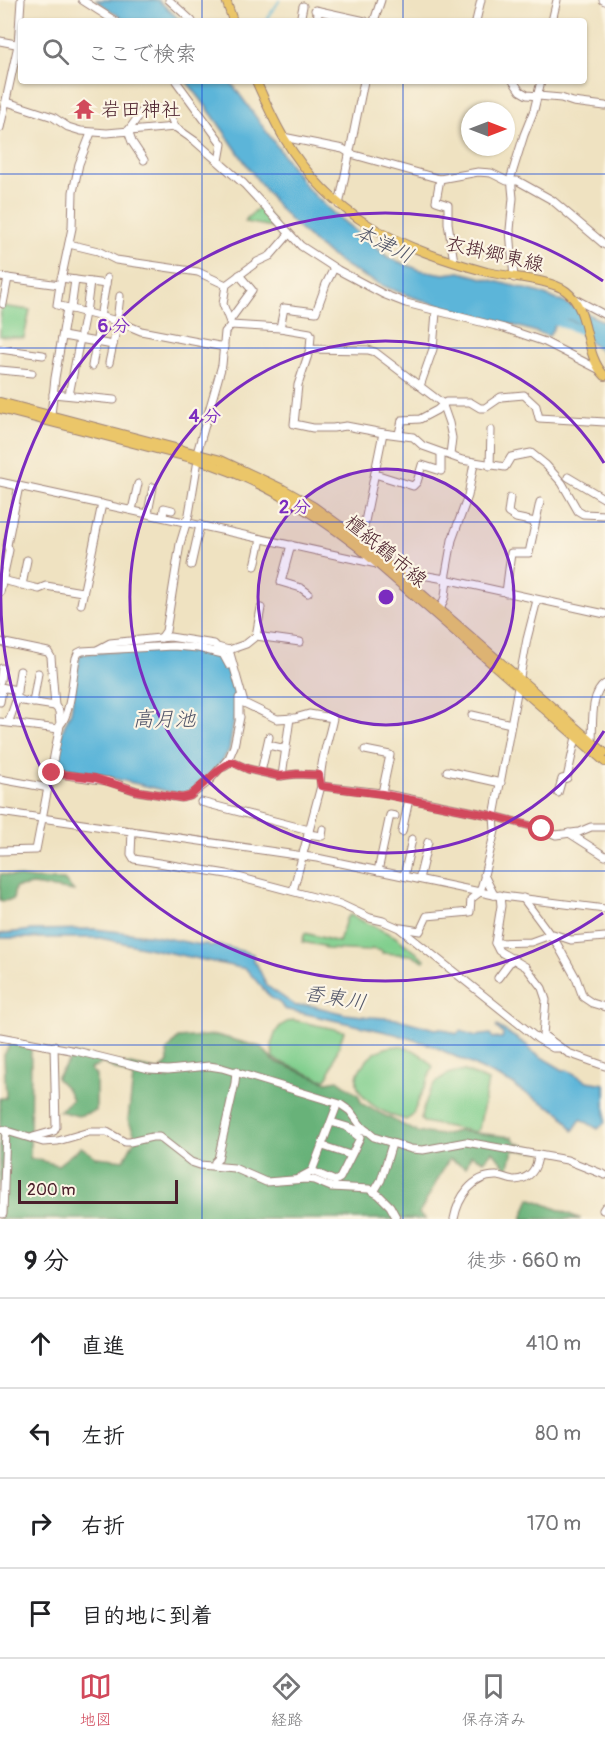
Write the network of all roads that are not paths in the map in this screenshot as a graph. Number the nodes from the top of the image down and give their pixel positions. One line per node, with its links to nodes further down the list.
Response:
1 (21, 0): 9 (street)
2 (82, 0): 10 (street)
3 (169, 0): 11 (street)
4 (226, 0): 12 (main road)
5 (381, 0): 16 (street)
6 (481, 0): 17 (street)
7 (557, 0): 18 (street)
8 (303, 6): 13 (street)
9 (20, 18)
10 (110, 18)
11 (189, 18)
12 (232, 18)
13 (301, 18)
14 (316, 18): 15 (street)
15 (352, 18)
16 (375, 18)
17 (478, 18)
18 (553, 18)
19 (0, 41): 20 (street)
20 (18, 45)
21 (18, 49): 27 (street)
22 (178, 84): 37 (street)
23 (258, 84): 34 (main road, 衣掛郷東線)
24 (363, 84): 35 (street)
25 (515, 84): 28 (street)
26 (540, 84): 28 (street)
27 (5, 97): 30 (street); 33 (street)
28 (538, 97): 29 (street); 39 (street)
29 (605, 106)
30 (0, 128)
31 (175, 128): 32 (street); 32 (street); 37 (street)
32 (128, 131): 33 (street); 36 (street)
33 (92, 133): 42 (street)
34 (284, 137): 35 (street); 40 (main road, 衣掛郷東線)
35 (351, 154): 38 (street); 40 (street)
36 (144, 160)
37 (219, 161): 41 (street)
38 (440, 179): 39 (street); 44 (street)
39 (510, 182): 43 (street); 48 (street)
40 (339, 205): 44 (main road, 衣掛郷東線)
41 (289, 234): 45 (street); 46 (street)
42 (69, 244): 50 (street); 52 (street)
43 (605, 245)
44 (454, 262): 48 (main road, 衣掛郷東線)
45 (334, 268): 57 (street); 63 (street)
46 (239, 275): 52 (street); 62 (street)
47 (4, 278): 50 (street); 55 (street)
48 (514, 278): 54 (main road, 衣掛郷東線)
49 (75, 280): 50 (street); 51 (street); 56 (street)
50 (61, 282): 56 (street)
51 (90, 282): 58 (street); 60 (street)
52 (226, 285): 62 (street)
53 (120, 296): 61 (street)
54 (576, 302): 59 (street); 74 (main road)
55 (3, 304)
56 (69, 309): 58 (street); 64 (street)
57 (436, 312): 74 (street); 77 (street)
58 (85, 313): 60 (street); 65 (street)
59 (605, 315)
60 (101, 317): 61 (street); 66 (street)
61 (117, 321): 67 (street); 68 (street)
62 (230, 322): 63 (street); 68 (street)
63 (280, 328): 70 (street)
64 (63, 336): 65 (street); 78 (street)
65 (80, 339): 66 (street); 79 (street)
66 (96, 342): 67 (street); 73 (street)
67 (113, 345): 72 (street)
68 (224, 347): 91 (street)
69 (0, 349): 71 (street)
70 (310, 349): 77 (street); 87 (street)
71 (43, 355)
72 (109, 363)
73 (92, 366)
74 (599, 369)
75 (0, 370): 76 (street)
76 (32, 373)
77 (420, 386): 82 (street)
78 (53, 394): 79 (street); 84 (street)
79 (69, 396): 80 (street)
80 (114, 400)
81 (0, 402): 84 (main road, 檀紙鶴市線)
82 (442, 404): 85 (street); 88 (street); 90 (street)
83 (0, 409): 91 (main road, 檀紙鶴市線)
84 (51, 415): 91 (main road, 檀紙鶴市線)
85 (605, 422)
86 (492, 430): 93 (street)
87 (383, 433): 88 (street); 94 (street)
88 (399, 434): 89 (street)
89 (441, 453): 90 (street); 94 (street)
90 (450, 455): 92 (street)
91 (198, 456): 109 (street); 113 (main road, 檀紙鶴市線); 117 (main road, 檀紙鶴市線)
92 (474, 463): 93 (street); 121 (street)
93 (490, 466): 107 (street)
94 (375, 474): 113 (street)
95 (568, 477): 101 (street)
96 (0, 482): 98 (street)
97 (138, 484): 104 (street)
98 (19, 486): 103 (street); 114 (street)
99 (153, 487): 106 (street)
100 (510, 498): 110 (street)
101 (605, 501): 107 (street)
102 (540, 502): 110 (street)
103 (102, 504): 104 (street); 125 (street)
104 (132, 510): 106 (street)
105 (172, 510): 108 (street)
106 (148, 513): 108 (street)
107 (603, 514)
108 (163, 517): 109 (street)
109 (185, 522): 111 (street); 134 (street)
110 (535, 522): 127 (street)
111 (200, 525): 112 (street); 118 (street)
112 (261, 539): 115 (street); 119 (street)
113 (361, 541): 120 (main road, 檀紙鶴市線)
114 (4, 544): 122 (street)
115 (291, 545): 117 (street); 126 (street)
116 (27, 560): 123 (street)
117 (376, 563): 120 (street); 144 (main road, 檀紙鶴市線)
118 (191, 565)
119 (255, 566)
120 (395, 570): 121 (street); 131 (main road, 檀紙鶴市線)
121 (446, 579): 127 (street); 131 (street)
122 (2, 580): 123 (street); 124 (street)
123 (22, 585): 125 (street)
124 (0, 592)
125 (82, 592): 129 (street)
126 (308, 593)
127 (506, 593): 128 (street)
128 (537, 600): 132 (street); 144 (street)
129 (81, 604)
130 (261, 608): 133 (street)
131 (440, 610): 144 (main road, 檀紙鶴市線)
132 (605, 614)
133 (256, 636): 136 (street); 138 (street)
134 (161, 638): 137 (street); 138 (street)
135 (0, 642): 152 (street)
136 (300, 642)
137 (98, 650): 143 (street); 159 (street)
138 (229, 650): 143 (street)
139 (2, 668): 142 (street)
140 (20, 671): 147 (street)
141 (38, 673): 150 (street)
142 (0, 681)
143 (237, 681): 151 (street); 154 (street)
144 (519, 683): 158 (street); 161 (main road, 檀紙鶴市線); 162 (main road, 檀紙鶴市線)
145 (605, 684): 162 (street)
146 (0, 688): 147 (street); 149 (street)
147 (17, 690): 148 (street)
148 (17, 698): 150 (street); 156 (street)
149 (0, 702)
150 (33, 703): 152 (street)
151 (244, 703): 154 (street); 155 (street)
152 (55, 706): 159 (street)
153 (472, 715): 158 (street)
154 (239, 718): 168 (street)
155 (290, 718): 164 (street); 172 (street)
156 (9, 721)
157 (0, 722): 159 (street)
158 (512, 724): 175 (street)
159 (59, 727): 171 (street)
160 (269, 737): 163 (street)
161 (576, 737): 167 (main road, 檀紙鶴市線); 178 (street)
162 (592, 741): 166 (main road, 檀紙鶴市線)
163 (268, 746): 164 (street); 170 (street)
164 (286, 749): 173 (street)
165 (365, 750): 179 (street)
166 (605, 753)
167 (605, 762)
168 (220, 769): 170 (street); 171 (street)
169 (447, 771): 175 (street)
170 (261, 772): 173 (street)
171 (52, 773): 177 (street)
172 (319, 775): 173 (street); 176 (street)
173 (282, 776)
174 (0, 779): 177 (street)
175 (501, 783): 184 (street)
176 (321, 786): 179 (street); 189 (street)
177 (49, 788): 185 (street)
178 (558, 793)
179 (382, 794): 180 (street)
180 (409, 799): 184 (street); 190 (street)
181 (201, 802): 189 (street)
182 (0, 812): 185 (street)
183 (395, 816): 199 (street)
184 (494, 816): 191 (street); 201 (street)
185 (44, 818): 188 (street); 195 (street)
186 (605, 827): 191 (street)
187 (323, 829): 189 (street)
188 (132, 831): 197 (street); 203 (street)
189 (308, 832): 197 (street)
190 (402, 832)
191 (569, 833): 198 (street)
192 (412, 839): 194 (street)
193 (428, 842): 196 (street)
194 (410, 848): 196 (street); 200 (street)
195 (0, 851)
196 (426, 851): 202 (street)
197 (303, 856): 199 (street); 203 (street)
198 (605, 856)
199 (378, 871): 200 (street)
200 (404, 876): 202 (street)
201 (484, 878): 204 (street); 205 (street)
202 (419, 879): 204 (street)
203 (293, 891): 208 (street)
204 (480, 892): 205 (street); 208 (street)
205 (497, 895): 206 (street); 211 (street)
206 (523, 898): 207 (street); 209 (street)
207 (605, 909)
208 (399, 928): 217 (street)
209 (551, 935): 210 (street); 211 (street); 214 (street)
210 (605, 937)
211 (495, 943): 212 (street)
212 (513, 958): 213 (street); 217 (street)
213 (498, 978)
214 (605, 1007)
215 (0, 1036): 216 (street)
216 (54, 1046): 219 (street); 225 (street)
217 (559, 1048): 218 (street)
218 (605, 1066)
219 (236, 1071): 224 (street); 230 (street)
220 (336, 1108): 221 (street)
221 (331, 1122): 222 (street); 227 (street)
222 (348, 1128): 224 (street); 228 (street)
223 (3, 1130): 225 (street); 235 (street)
224 (367, 1131): 226 (street)
225 (32, 1139): 233 (street)
226 (392, 1144): 229 (street); 234 (street)
227 (323, 1146): 228 (street); 231 (street)
228 (351, 1155): 231 (street)
229 (538, 1155): 232 (street); 237 (street)
230 (215, 1162)
231 (312, 1171): 233 (street)
232 (605, 1175)
233 (297, 1180): 234 (street)
234 (374, 1192): 236 (street)
235 (3, 1214)
236 (397, 1219)
237 (454, 1219)

